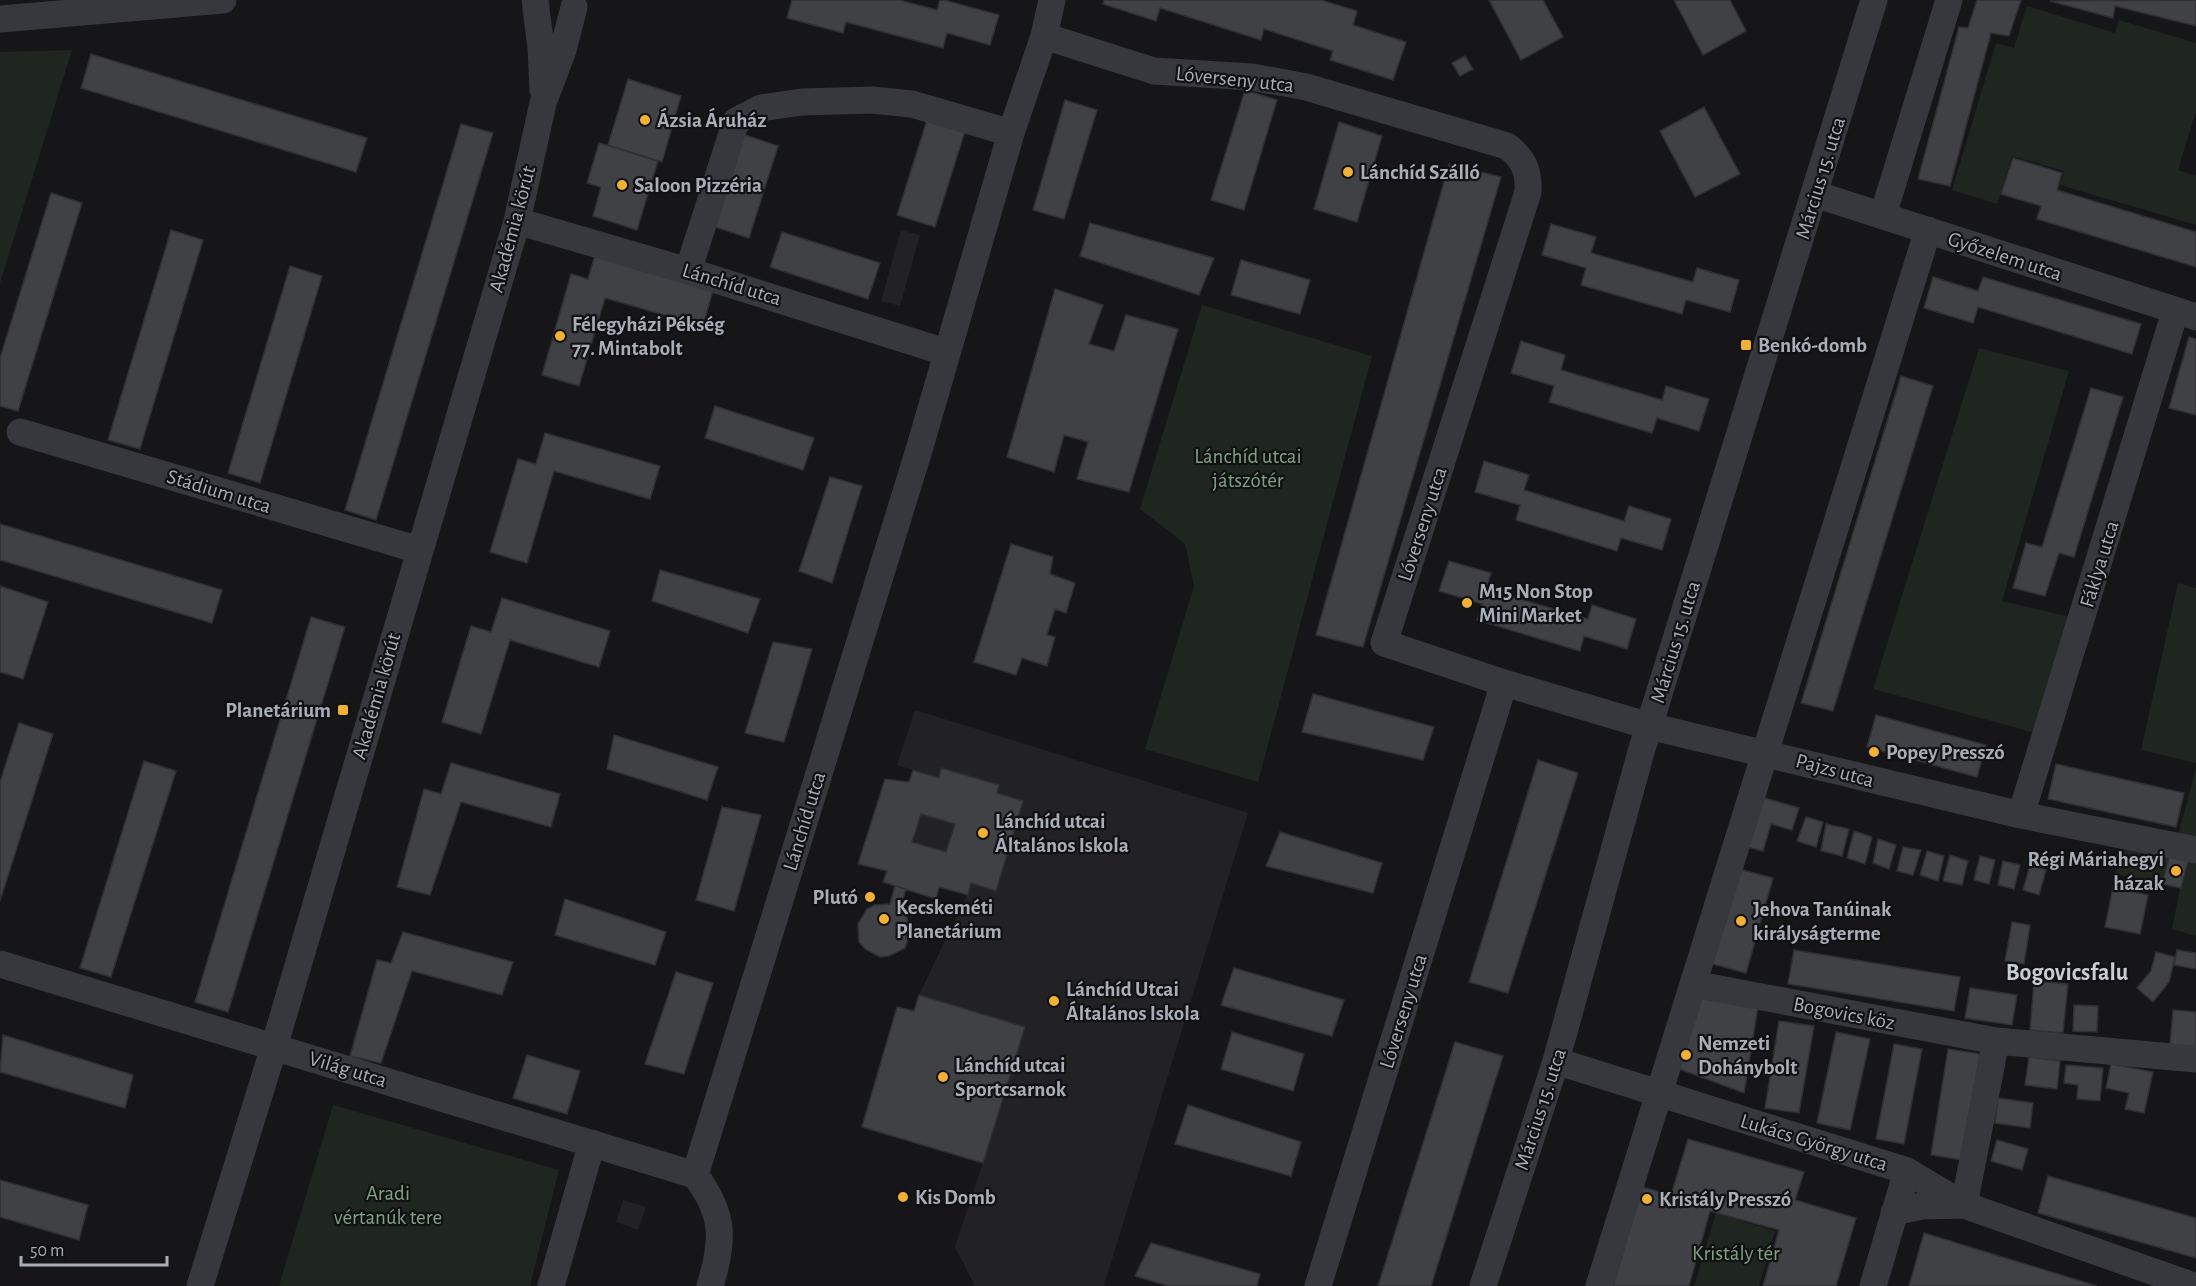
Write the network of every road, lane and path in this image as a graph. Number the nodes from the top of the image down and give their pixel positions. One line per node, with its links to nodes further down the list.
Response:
1 (223, 0): 7 (street)
2 (535, 0): 6 (street); 9 (street, Akadémia körút)
3 (1052, 0): 8 (street, Lánchíd utca)
4 (1874, 0): 11 (street, Március 15. utca)
5 (1949, 0): 12 (street)
6 (583, 4): 9 (street, Akadémia körút)
7 (0, 19)
8 (1044, 36): 10 (street, Lánchíd utca); 20 (street, Lóverseny utca)
9 (543, 104): 13 (street, Akadémia körút)
10 (1011, 134): 15 (street); 17 (street, Lánchíd utca)
11 (1815, 194): 12 (street, Győzelem utca); 21 (street, Március 15. utca)
12 (1883, 215): 14 (street, Győzelem utca)
13 (517, 221): 15 (street, Lánchíd utca); 19 (street, Akadémia körút)
14 (1928, 230): 16 (street, Győzelem utca); 22 (street)
15 (688, 271): 17 (street, Lánchíd utca)
16 (2186, 315): 23 (street, Fáklya utca)
17 (945, 352): 34 (street, Lánchíd utca)
18 (20, 432): 19 (street, Stádium utca)
19 (419, 550): 28 (street, Akadémia körút)
20 (1504, 683): 21 (street, Pajzs utca); 41 (street, Lóverseny utca)
21 (1648, 726): 22 (street, Pajzs utca); 30 (street, Március 15. utca)
22 (1765, 752): 23 (street, Pajzs utca); 26 (street)
23 (2022, 815): 24 (street, Pajzs utca)
24 (2196, 850)
25 (0, 964): 28 (street, Világ utca)
26 (1693, 984): 27 (street, Bogovics köz); 31 (street)
27 (1996, 1041): 29 (street, Bogovics köz); 35 (street)
28 (274, 1047): 32 (street, Világ utca); 38 (street, Akadémia körút)
29 (2196, 1059)
30 (1556, 1061): 31 (street, Lukács György utca); 42 (street, Március 15. utca)
31 (1657, 1093): 33 (street, Lukács György utca); 43 (street)
32 (592, 1143): 34 (street, Világ utca); 39 (street)
33 (1907, 1171): 35 (street, Lukács György utca); 36 (street)
34 (695, 1174): 40 (street)
35 (1964, 1205): 36 (street, Lukács György utca); 37 (street, Lukács György utca)
36 (1894, 1212): 44 (street)
37 (2177, 1284)
38 (201, 1286)
39 (551, 1286)
40 (710, 1286)
41 (1318, 1286)
42 (1483, 1286)
43 (1599, 1286)
44 (1873, 1286)

